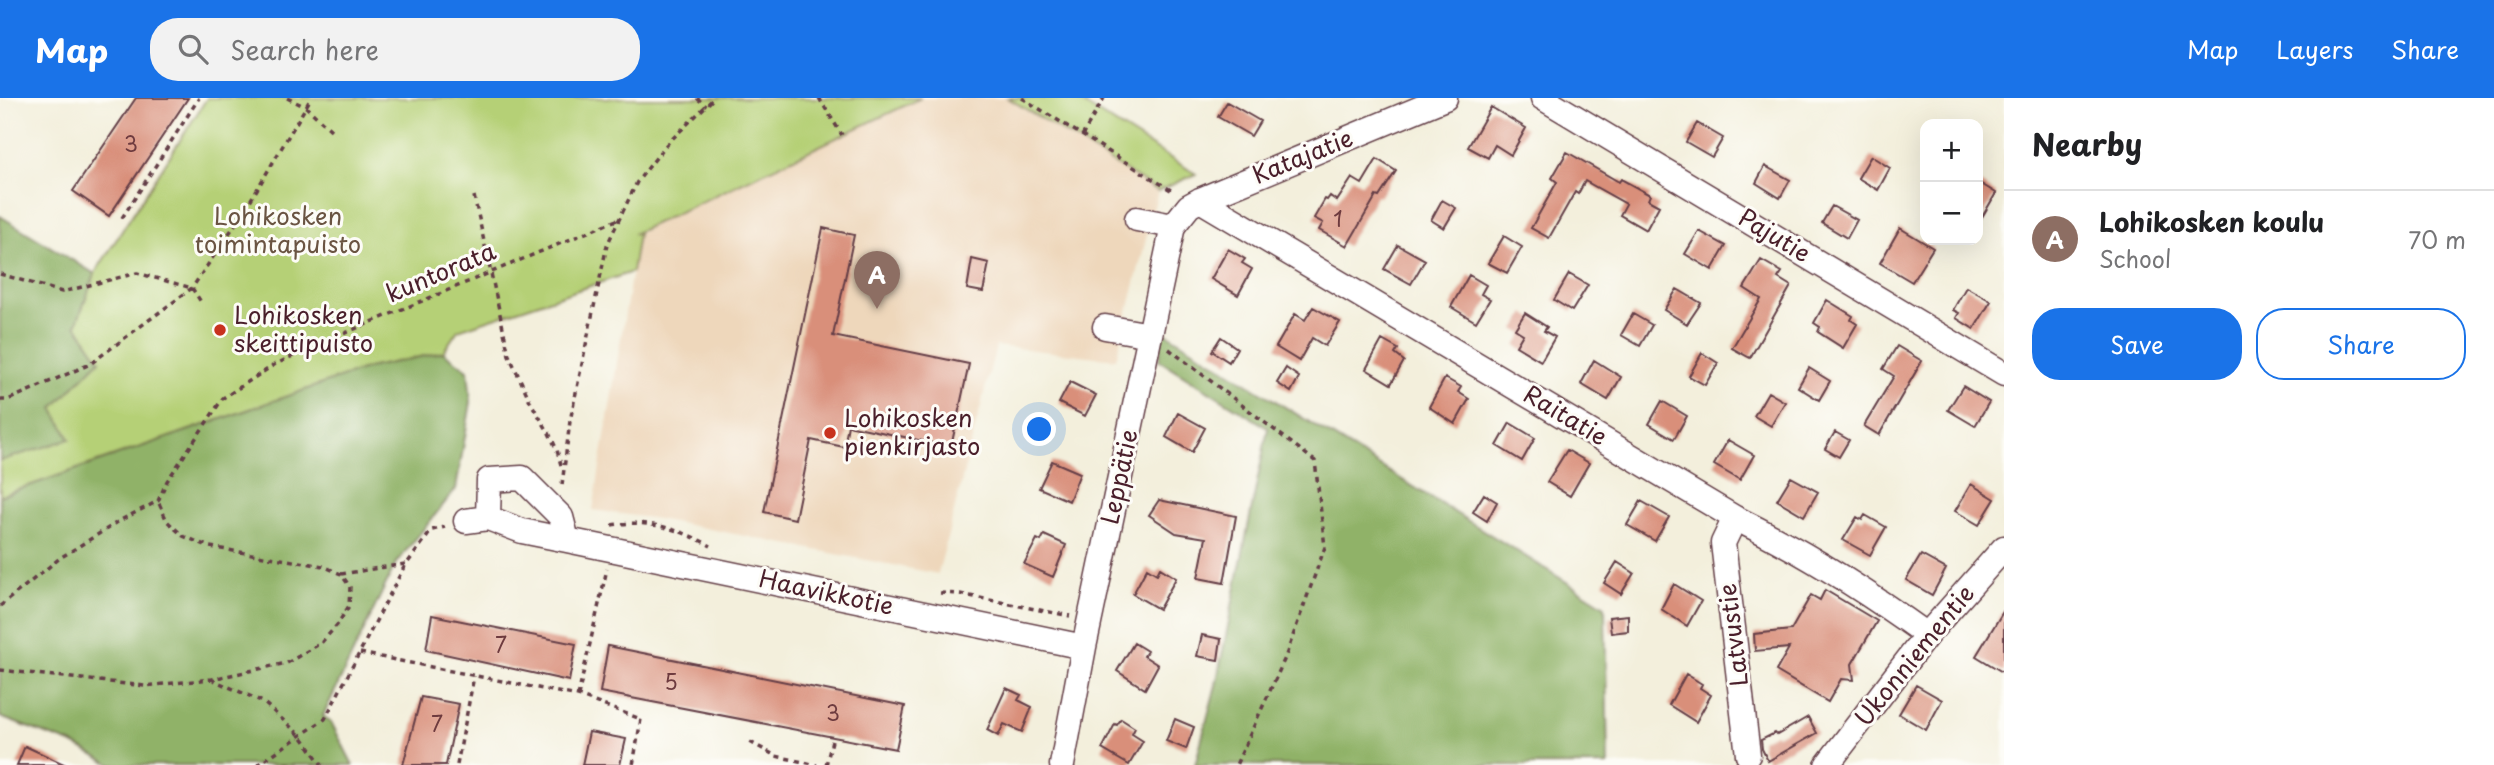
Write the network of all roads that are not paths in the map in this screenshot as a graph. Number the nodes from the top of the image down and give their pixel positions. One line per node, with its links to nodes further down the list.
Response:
1 (1445, 98): 3 (street, Katajatie)
2 (1543, 98): 8 (street, Pajutie)
3 (1200, 200): 5 (street); 9 (street, Raitatie)
4 (1138, 219): 5 (street)
5 (1173, 226): 7 (street, Leppätie)
6 (1105, 327): 7 (street)
7 (1150, 335): 13 (street, Leppätie)
8 (2004, 374)
9 (1735, 518): 12 (street, Raitatie); 14 (street, Latvustie)
10 (564, 528): 10 (street, Haavikkotie); 13 (street, Haavikkotie)
11 (2004, 548): 12 (street, Ukonniementie)
12 (1927, 635): 16 (street, Ukonniementie)
13 (1084, 647): 15 (street, Leppätie)
14 (1748, 755)
15 (1062, 765)
16 (1827, 765)

